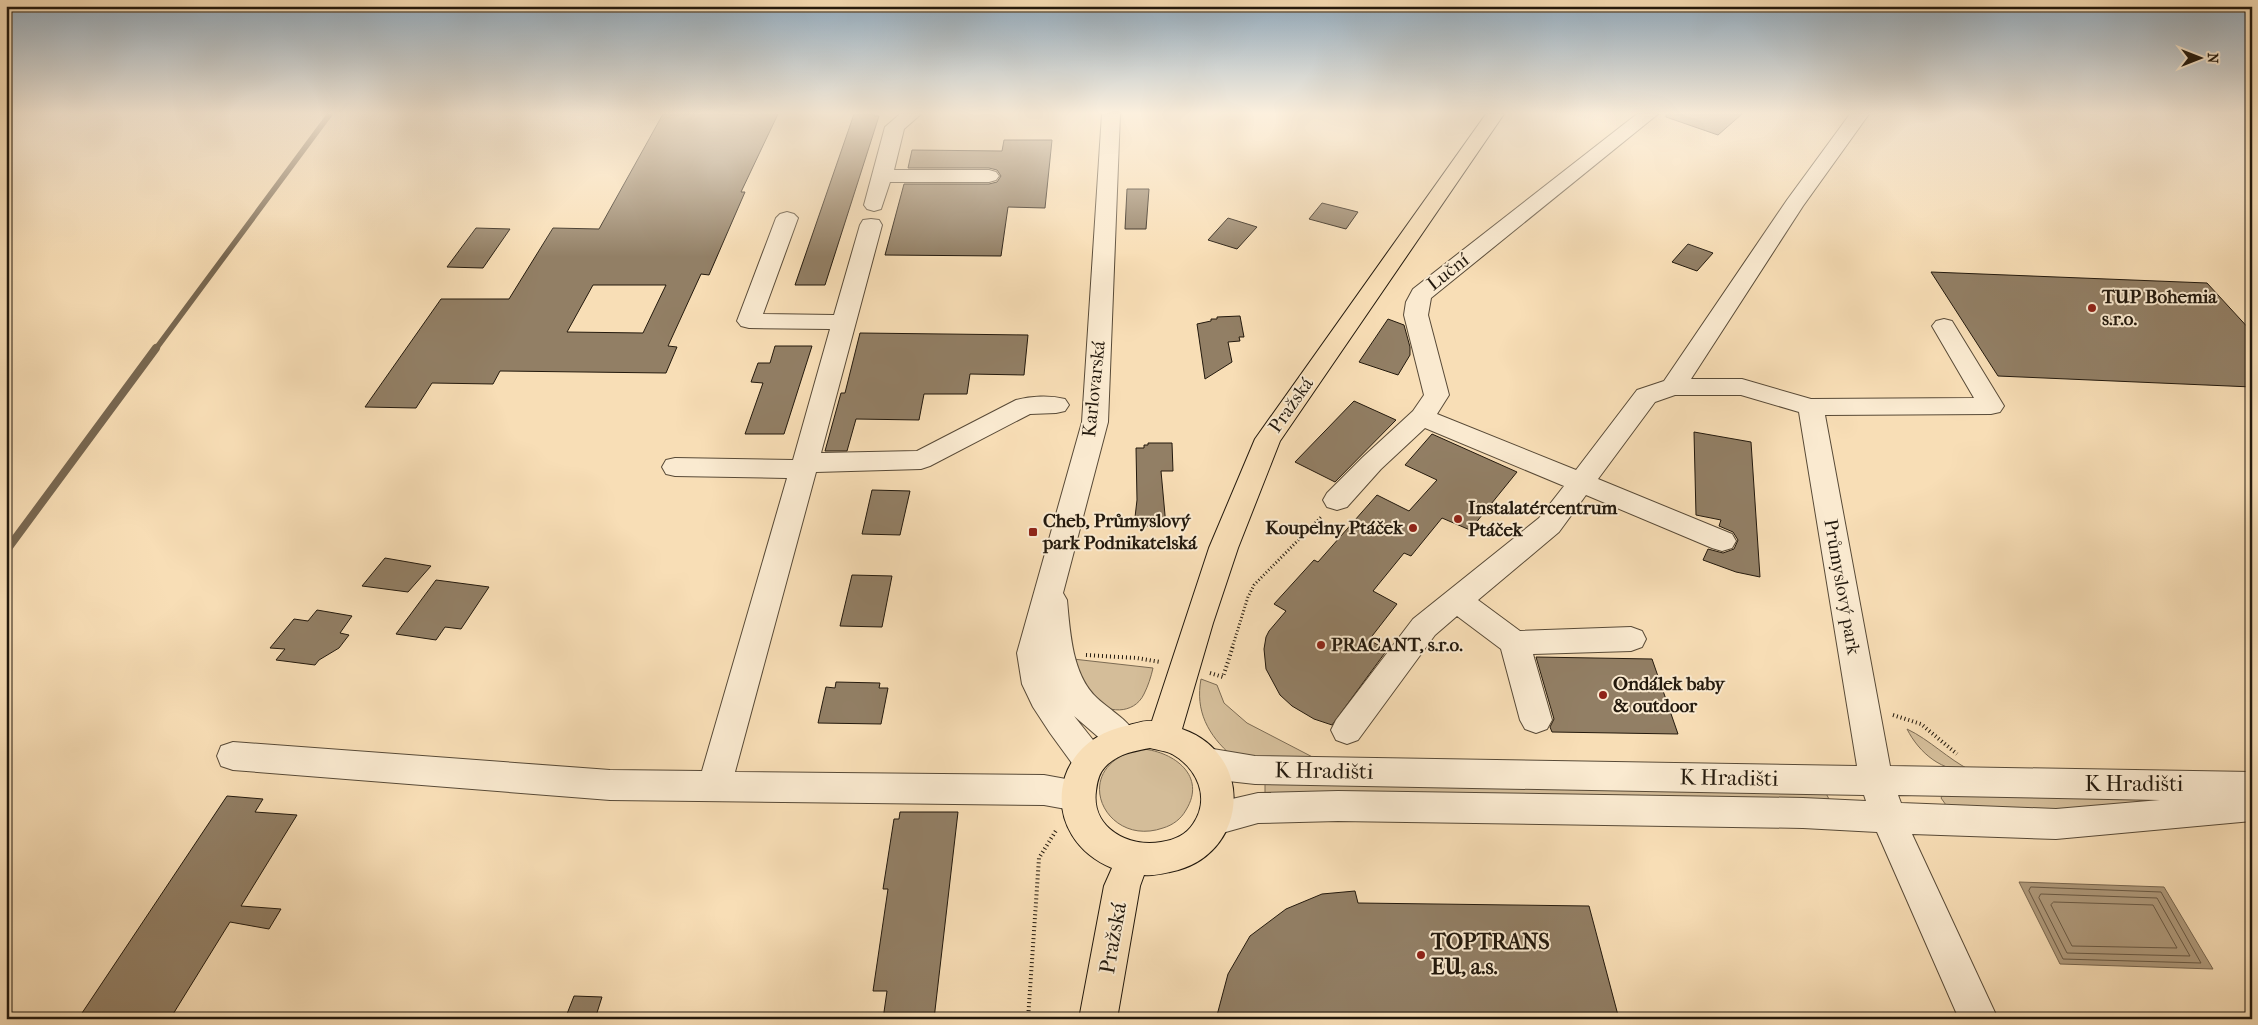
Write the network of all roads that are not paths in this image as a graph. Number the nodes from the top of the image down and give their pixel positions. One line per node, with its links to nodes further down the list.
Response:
1 (886, 162): 6 (street)
2 (1108, 162): 20 (street, Karlovarská)
3 (1462, 162): 26 (main road, Pražská)
4 (1588, 162): 14 (street, Luční)
5 (1825, 162): 11 (street)
6 (882, 176): 7 (street); 9 (street)
7 (989, 176)
8 (787, 218): 9 (street)
9 (844, 322): 15 (street)
10 (1944, 326): 13 (street)
11 (1673, 387): 13 (street); 17 (street)
12 (1056, 405): 15 (street)
13 (1811, 407): 31 (street, Průmyslový park)
14 (1422, 417): 17 (street); 18 (street, Luční)
15 (804, 466): 16 (street); 32 (street)
16 (674, 467)
17 (1579, 483): 19 (street); 21 (street)
18 (1337, 500)
19 (1722, 541)
20 (1054, 576): 27 (street); 29 (street, Karlovarská)
21 (1457, 600): 23 (street); 25 (street)
22 (1631, 639): 23 (street)
23 (1514, 643): 24 (street)
24 (1536, 720)
25 (1347, 730)
26 (1164, 736): 27 (main road); 30 (main road)
27 (1122, 738): 29 (main road)
28 (233, 756): 32 (street)
29 (1090, 760): 34 (main road)
30 (1208, 762): 31 (street, K Hradišti); 37 (main road)
31 (1876, 781): 33 (street, K Hradišti); 36 (street, Průmyslový park)
32 (714, 786): 34 (street)
33 (2252, 787)
34 (1077, 796): 38 (main road)
35 (2252, 806): 36 (street, K Hradišti)
36 (1887, 817): 37 (street, K Hradišti); 40 (street, Průmyslový park)
37 (1215, 820): 38 (main road)
38 (1132, 858): 39 (main road, Pražská)
39 (1098, 1019)
40 (1979, 1019)

